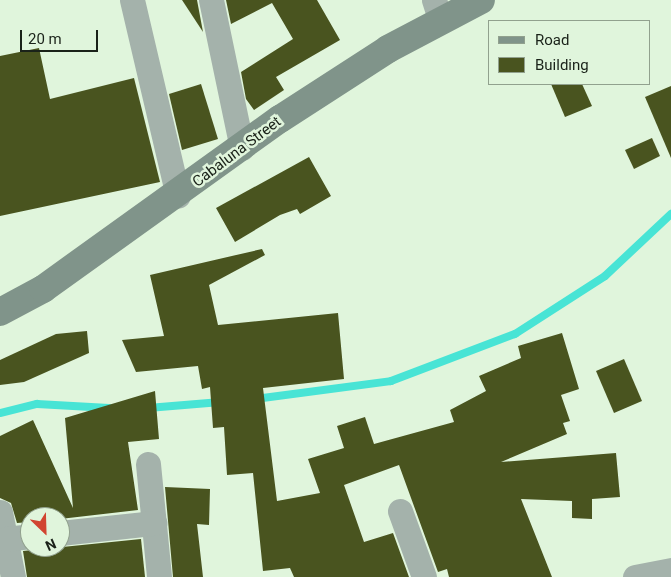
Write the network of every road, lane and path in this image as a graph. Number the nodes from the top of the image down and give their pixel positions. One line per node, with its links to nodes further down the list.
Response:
1 (132, 0): 6 (street)
2 (211, 0): 5 (street)
3 (481, 0): 4 (main road, Cabaluna Street)
4 (437, 10): 5 (main road, Cabaluna Street)
5 (242, 148): 6 (main road, Cabaluna Street)
6 (178, 196): 7 (main road, Cabaluna Street)
7 (0, 312)
8 (148, 464): 11 (street)
9 (400, 511): 17 (street)
10 (0, 512): 13 (street)
11 (154, 523): 12 (street); 16 (street)
12 (70, 532)
13 (18, 537): 15 (street)
14 (671, 570): 18 (street)
15 (14, 577)
16 (158, 577)
17 (424, 577)
18 (635, 577)

